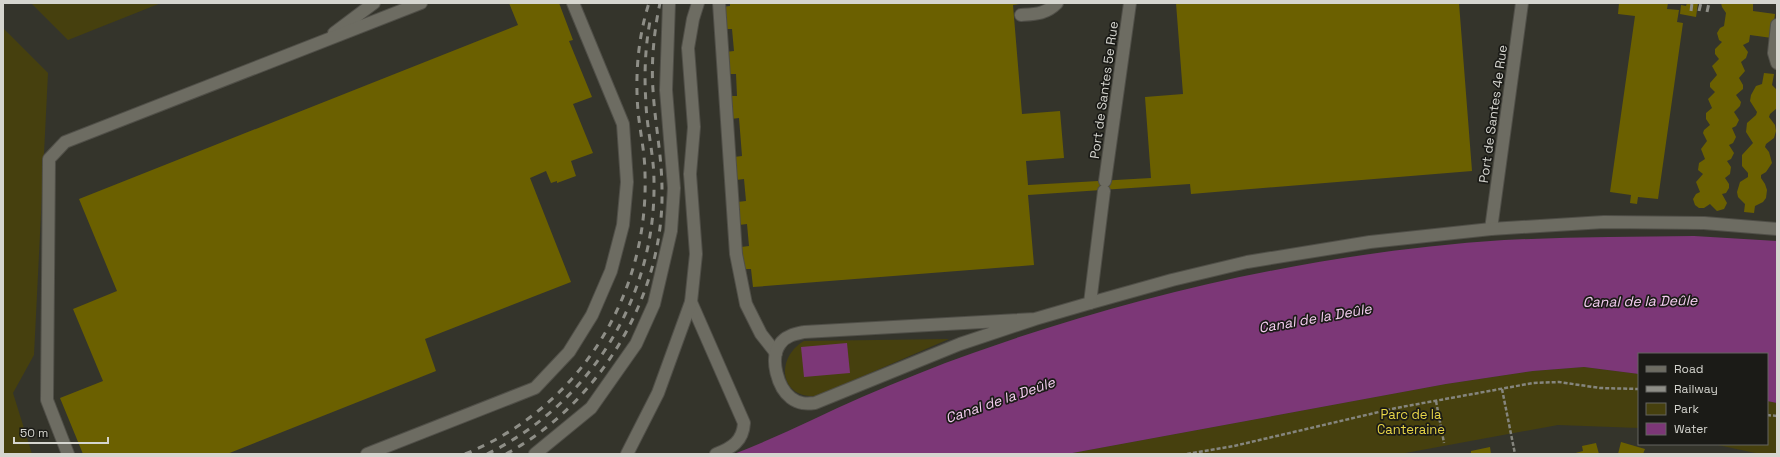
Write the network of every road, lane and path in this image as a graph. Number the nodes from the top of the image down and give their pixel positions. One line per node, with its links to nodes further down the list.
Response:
1 (374, 3): 12 (street)
2 (422, 3): 12 (street)
3 (574, 3): 25 (street)
4 (668, 3): 26 (street)
5 (698, 3): 16 (street)
6 (719, 3): 19 (street)
7 (1057, 3): 10 (street)
8 (1130, 3): 17 (street, Port de Santes 5e Rue)
9 (1522, 3): 14 (street, Port de Santes 4e Rue)
10 (1021, 15)
11 (1777, 24): 13 (street)
12 (322, 42): 24 (street)
13 (1777, 63)
14 (1491, 229): 15 (street); 17 (street)
15 (1777, 229)
16 (691, 302): 27 (street); 28 (street)
17 (1090, 303): 18 (street)
18 (1035, 319): 19 (street); 19 (street)
19 (776, 353)
20 (1502, 389): 21 (path); 22 (path); 30 (path)
21 (1638, 389)
22 (1436, 401): 23 (path); 29 (path)
23 (1444, 443)
24 (68, 454)
25 (367, 454)
26 (536, 454)
27 (627, 454)
28 (716, 454)
29 (1187, 454)
30 (1515, 454)

